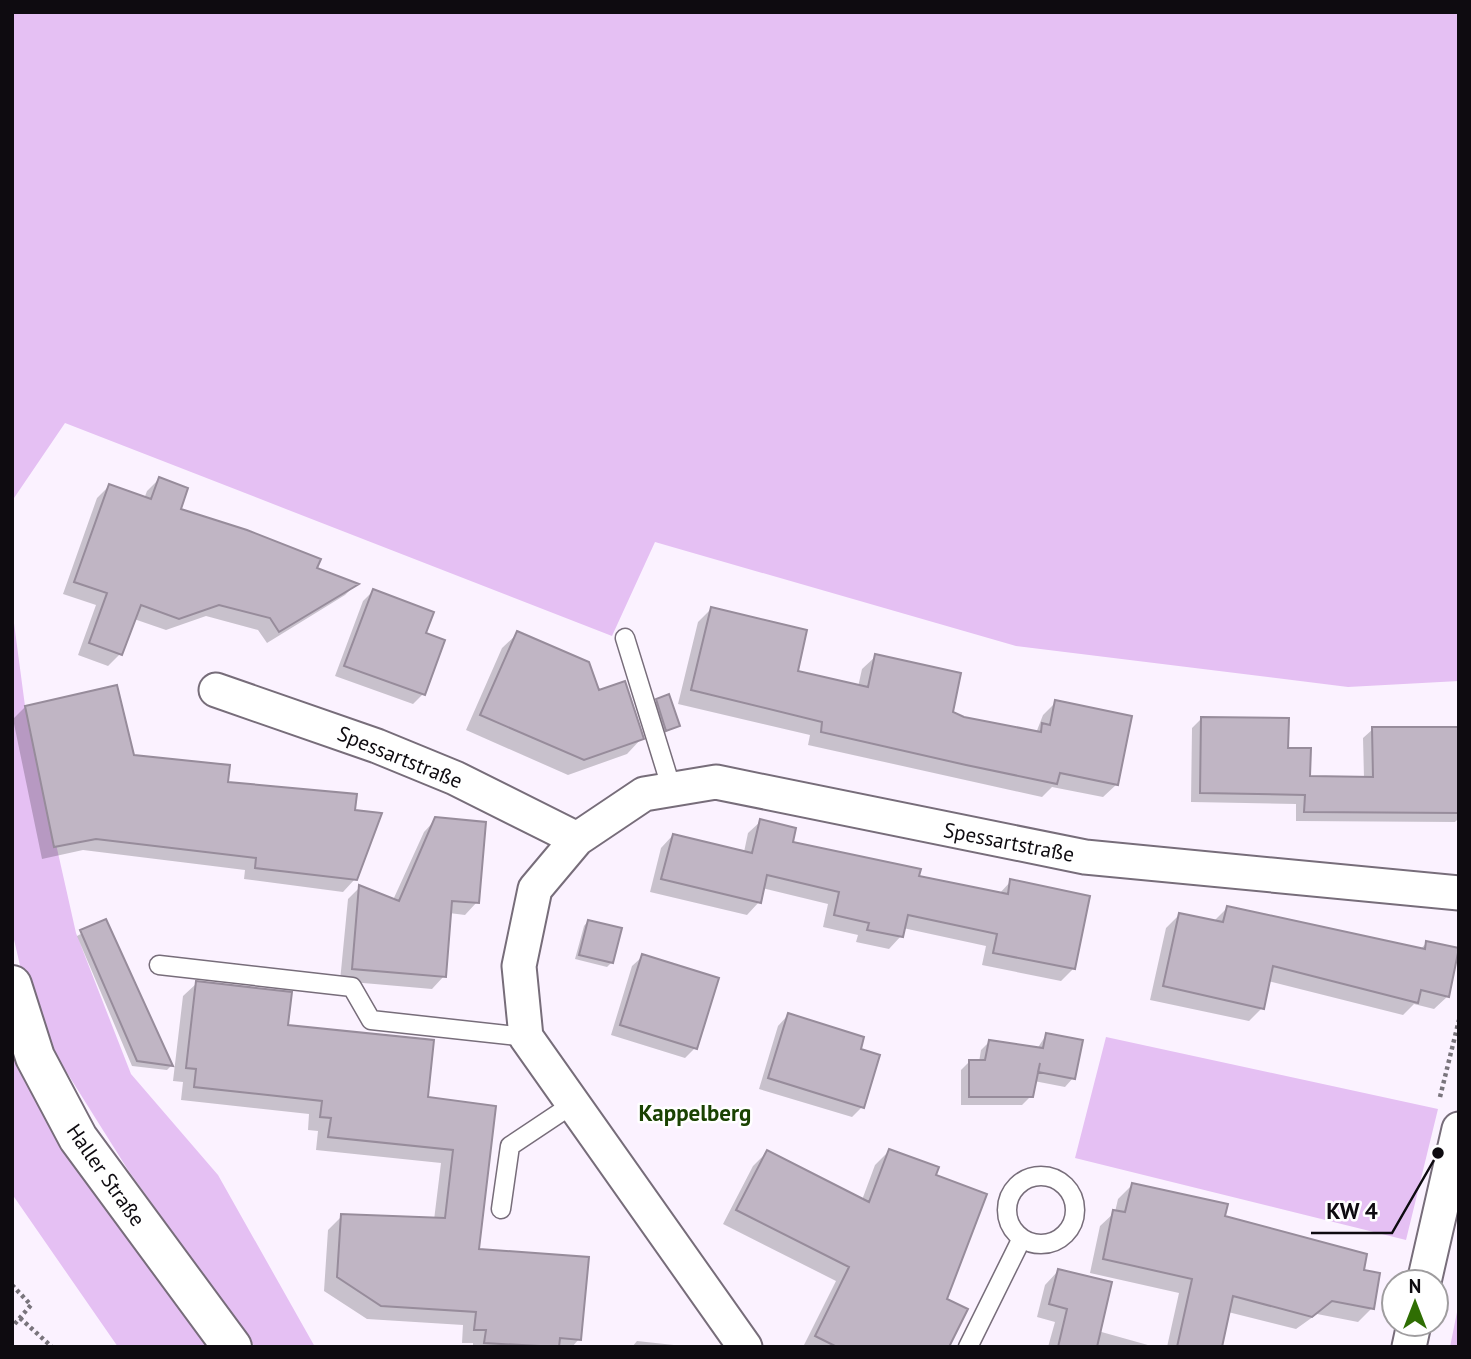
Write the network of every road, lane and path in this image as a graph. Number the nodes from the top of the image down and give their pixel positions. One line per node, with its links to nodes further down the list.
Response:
1 (625, 638): 3 (lane)
2 (216, 690): 4 (street, Spessartstraße)
3 (672, 790): 4 (street, Spessartstraße); 5 (street, Spessartstraße)
4 (577, 839): 8 (street, Spessartstraße)
5 (1459, 892)
6 (159, 965): 8 (lane)
7 (12, 985): 18 (main road, Haller Straße)
8 (526, 1037): 9 (street, Spessartstraße)
9 (573, 1104): 11 (lane); 19 (street, Spessartstraße)
10 (1459, 1129): 13 (street)
11 (501, 1209)
12 (1022, 1238): 20 (lane)
13 (1427, 1268)
14 (12, 1286): 15 (path)
15 (20, 1318): 16 (path); 17 (path)
16 (12, 1327)
17 (52, 1347)
18 (232, 1347)
19 (745, 1347)
20 (968, 1347)

